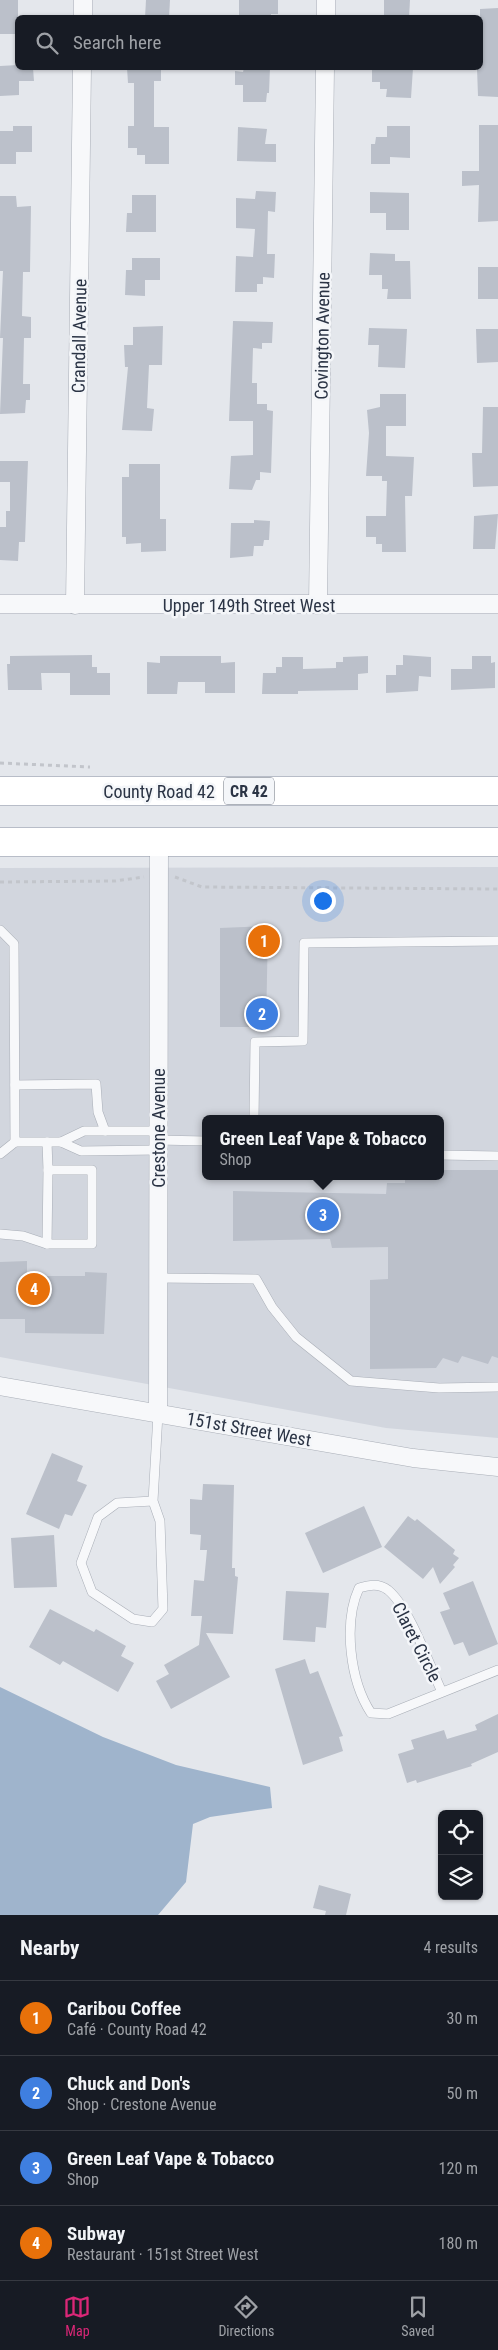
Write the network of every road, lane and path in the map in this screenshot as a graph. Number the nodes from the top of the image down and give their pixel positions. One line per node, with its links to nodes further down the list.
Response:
1 (83, 0): 3 (street)
2 (326, 0): 4 (street)
3 (83, 15)
4 (326, 15)
5 (82, 70): 9 (street, Crandall Avenue)
6 (325, 70): 10 (street, Covington Avenue)
7 (0, 604): 9 (street, Upper 149th Street West)
8 (498, 604): 10 (street, Upper 149th Street West)
9 (75, 605): 10 (street, Upper 149th Street West)
10 (318, 605)
11 (0, 791): 12 (highway, County Road 42 / CR 42)
12 (498, 791)
13 (0, 842): 14 (highway)
14 (158, 842): 15 (highway); 16 (street, Crestone Avenue)
15 (498, 842)
16 (158, 876): 17 (path); 18 (path); 24 (street, Crestone Avenue)
17 (0, 882)
18 (498, 889)
19 (0, 930): 21 (lane)
20 (498, 941): 22 (lane)
21 (15, 1085): 23 (lane); 26 (lane)
22 (254, 1115)
23 (104, 1131): 24 (lane); 28 (lane)
24 (158, 1140): 25 (lane); 28 (lane); 35 (street, Crestone Avenue)
25 (202, 1141)
26 (15, 1142): 27 (lane); 29 (lane)
27 (47, 1142): 28 (lane); 32 (lane)
28 (61, 1142)
29 (0, 1154)
30 (444, 1155): 31 (lane)
31 (498, 1156)
32 (48, 1170): 34 (lane); 34 (lane)
33 (0, 1234): 34 (lane)
34 (47, 1244)
35 (158, 1278): 37 (lane); 38 (street, Crestone Avenue)
36 (0, 1386): 38 (street, 151st Street West)
37 (498, 1388)
38 (158, 1414): 39 (street, 151st Street West); 40 (lane)
39 (498, 1467)
40 (153, 1501): 40 (lane)
41 (498, 1670): 42 (lane, Claret Circle)
42 (442, 1692): 42 (lane, Claret Circle)

